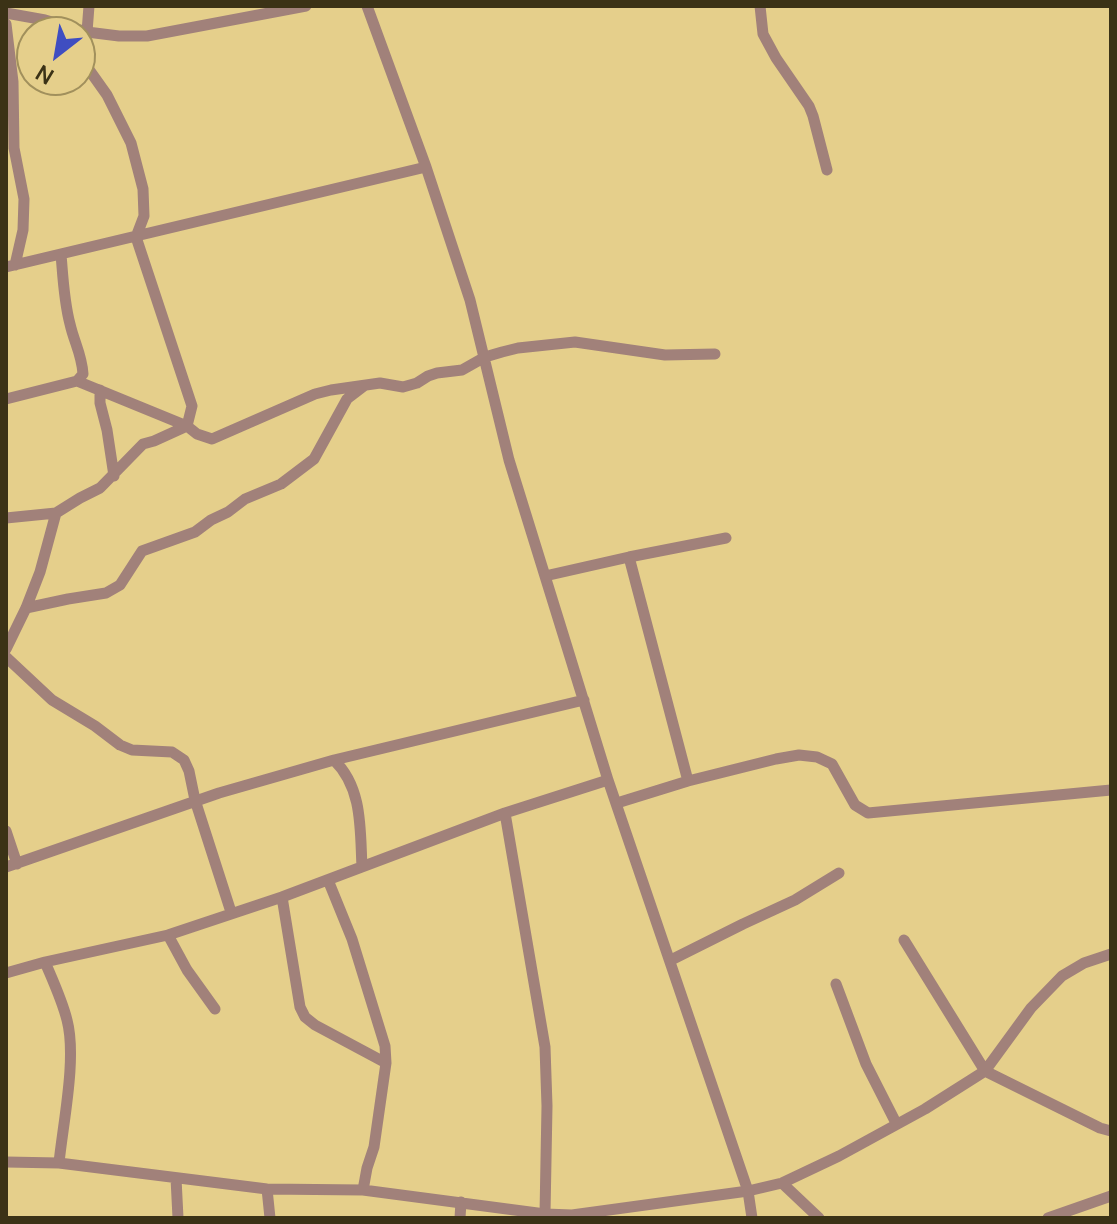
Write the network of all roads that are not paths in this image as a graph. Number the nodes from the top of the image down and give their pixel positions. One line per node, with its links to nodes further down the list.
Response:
1 (220, 6): 5 (street)
2 (306, 6): 5 (street)
3 (367, 6): 10 (street)
4 (760, 6): 11 (street)
5 (222, 22): 7 (street)
6 (6, 24): 9 (street)
7 (96, 33)
8 (96, 80): 12 (street)
9 (10, 149): 14 (street)
10 (426, 167): 12 (street); 16 (street)
11 (827, 170)
12 (136, 237): 13 (street); 21 (street)
13 (61, 254): 14 (street); 17 (street)
14 (10, 266)
15 (715, 354): 16 (street)
16 (485, 357): 18 (street); 27 (street)
17 (77, 381): 19 (street); 20 (street)
18 (364, 385): 21 (street); 28 (street)
19 (100, 390): 21 (street); 22 (street)
20 (6, 399)
21 (187, 426): 22 (street)
22 (114, 476): 23 (street)
23 (56, 513): 24 (street); 28 (street)
24 (6, 518)
25 (726, 538): 26 (street)
26 (629, 557): 27 (street); 34 (street)
27 (545, 576): 31 (street)
28 (26, 608): 29 (street)
29 (6, 649)
30 (6, 657): 36 (street)
31 (584, 700): 32 (street); 33 (street)
32 (334, 760): 36 (street); 41 (street)
33 (608, 780): 37 (street); 38 (street)
34 (688, 781): 35 (street); 37 (street)
35 (1111, 790)
36 (195, 800): 40 (street); 45 (street)
37 (617, 803): 49 (street)
38 (505, 813): 41 (street); 67 (street)
39 (6, 831): 40 (street)
40 (11, 865)
41 (362, 867): 43 (street)
42 (839, 873): 49 (street)
43 (328, 880): 44 (street); 54 (street)
44 (282, 897): 45 (street); 54 (street)
45 (231, 912): 46 (street)
46 (168, 935): 50 (street); 53 (street)
47 (904, 940): 55 (street)
48 (1111, 954): 55 (street)
49 (671, 960): 64 (street)
50 (45, 962): 51 (street); 59 (street)
51 (6, 973)
52 (836, 984): 56 (street)
53 (215, 1009)
54 (386, 1063): 63 (street)
55 (985, 1071): 56 (street); 57 (street)
56 (896, 1123): 61 (street)
57 (1111, 1131)
58 (6, 1162): 59 (street)
59 (59, 1163): 60 (street)
60 (176, 1178): 62 (street); 68 (street)
61 (782, 1183): 64 (street); 72 (street)
62 (267, 1189): 63 (street); 69 (street)
63 (363, 1190): 66 (street)
64 (748, 1191): 67 (street); 71 (street)
65 (1111, 1196): 73 (street)
66 (461, 1202): 67 (street); 70 (street)
67 (545, 1214)
68 (178, 1218)
69 (270, 1218)
70 (460, 1218)
71 (752, 1218)
72 (819, 1218)
73 (1048, 1218)

